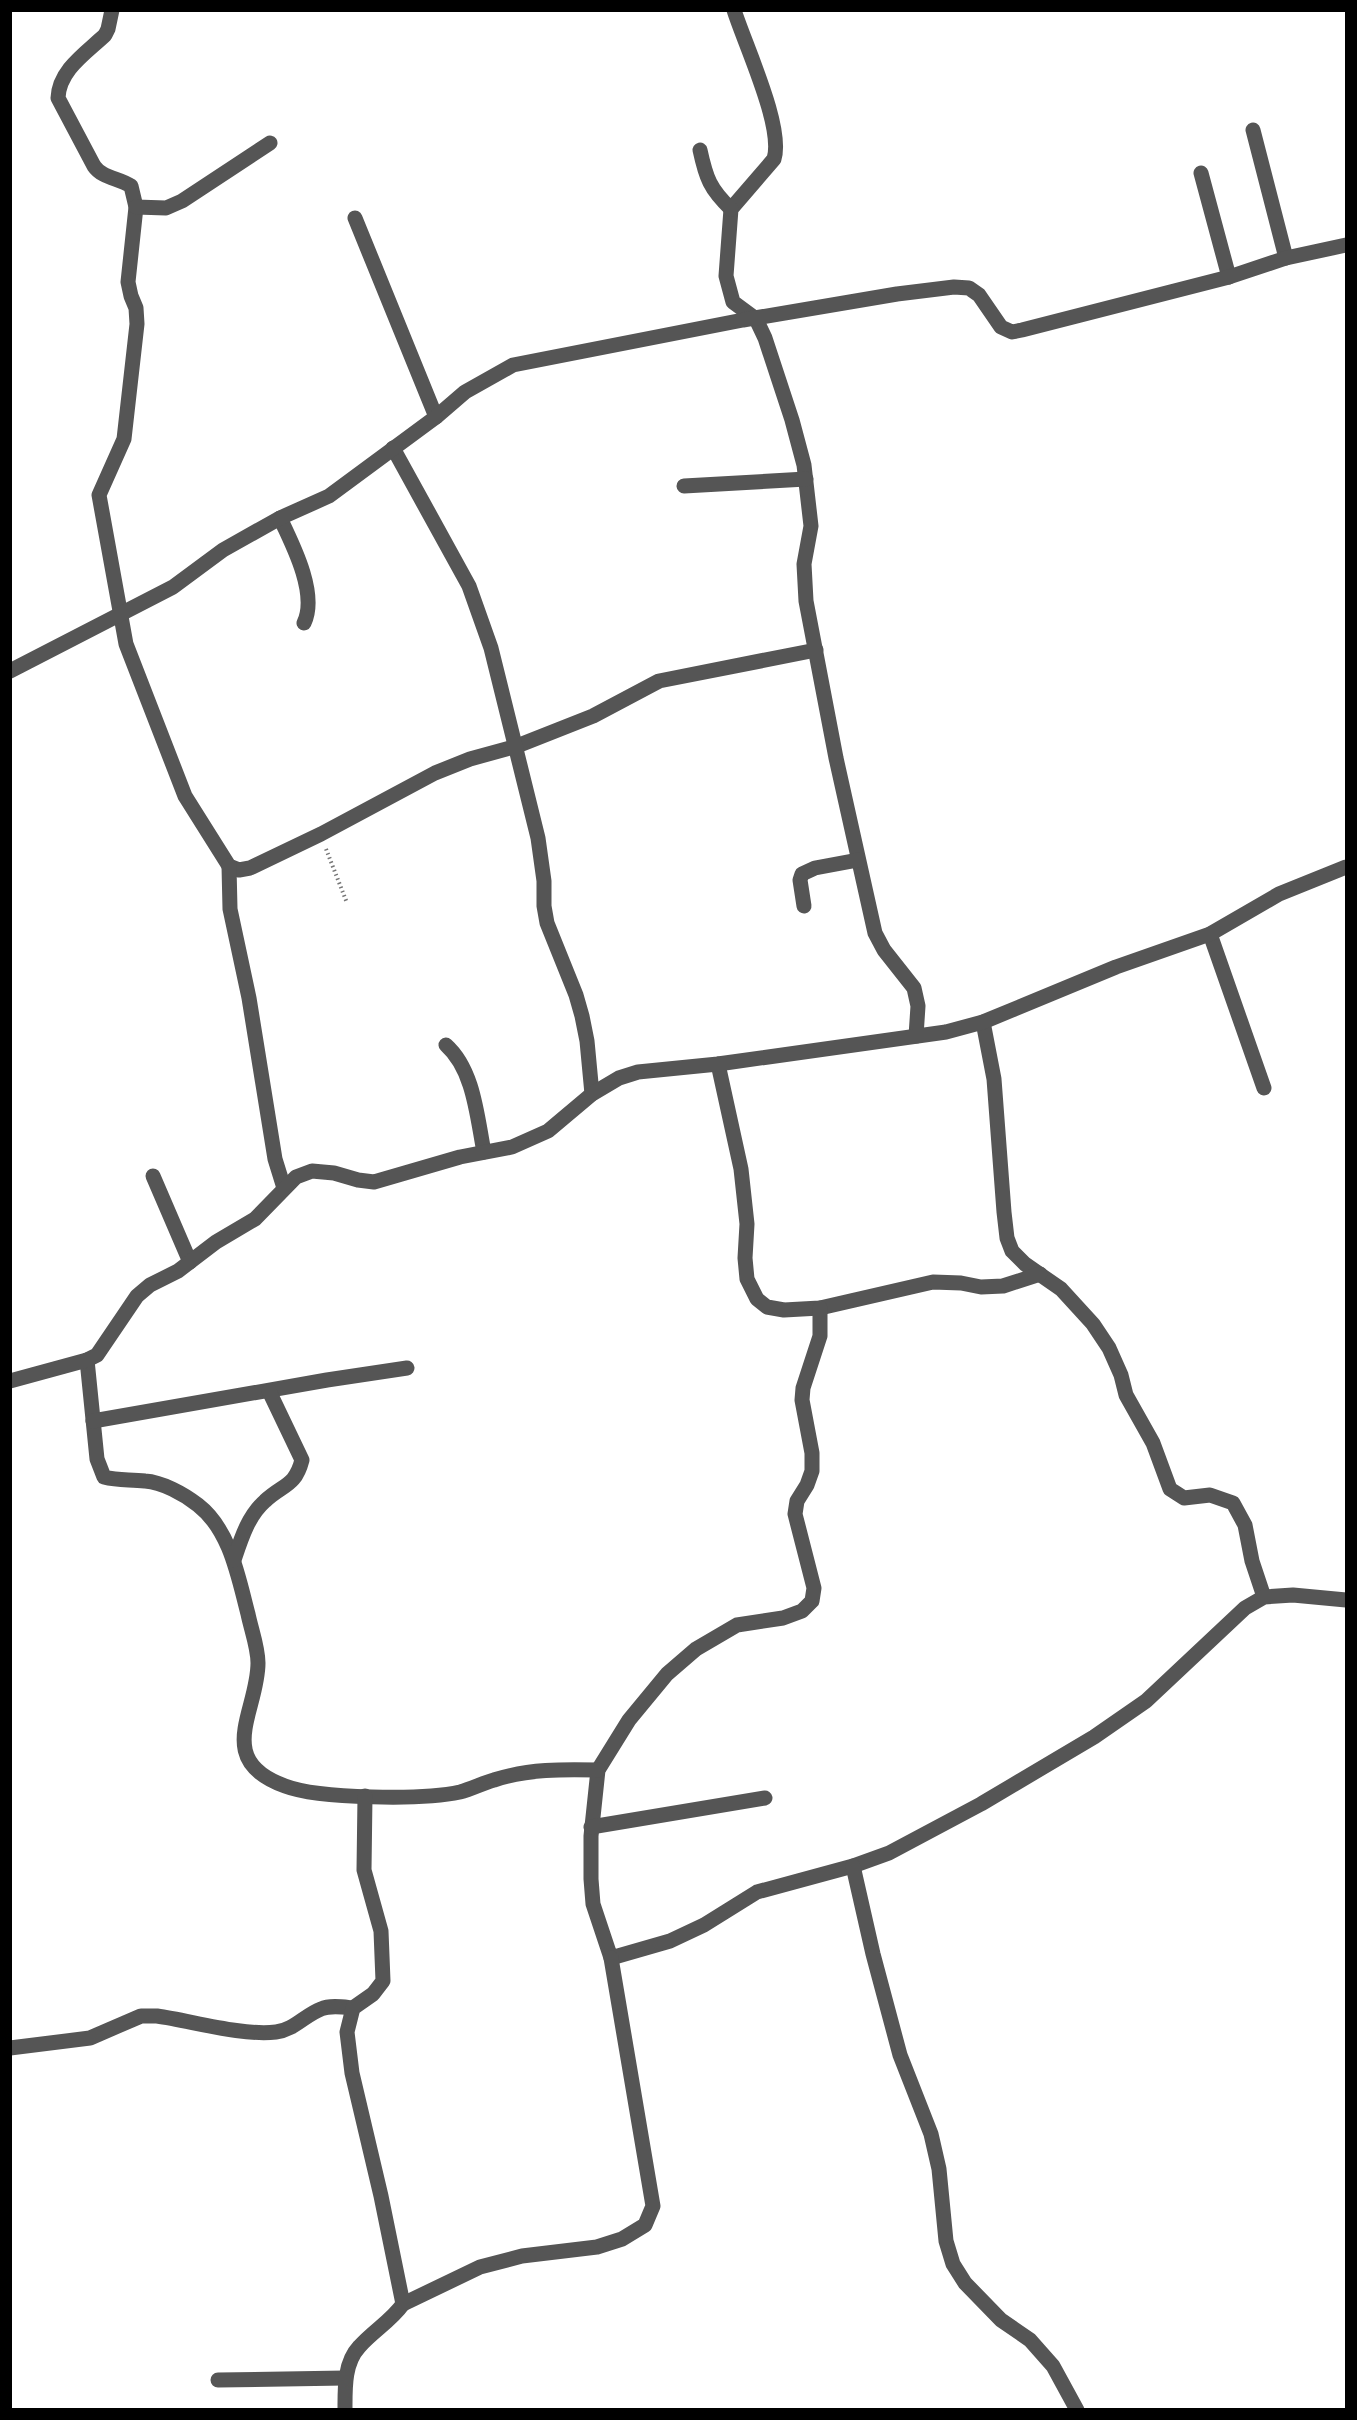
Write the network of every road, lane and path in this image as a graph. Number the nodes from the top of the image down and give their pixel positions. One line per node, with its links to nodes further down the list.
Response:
1 (112, 10): 7 (street)
2 (734, 10): 8 (street)
3 (1253, 130): 11 (street)
4 (270, 143): 7 (street)
5 (699, 150): 8 (street)
6 (1201, 172): 12 (street)
7 (136, 207): 19 (street)
8 (731, 209): 13 (street)
9 (355, 218): 14 (street)
10 (1347, 245): 11 (street)
11 (1286, 258): 12 (street)
12 (1229, 277): 13 (street)
13 (756, 319): 14 (street); 16 (street)
14 (436, 417): 15 (street)
15 (393, 448): 18 (street); 23 (street)
16 (806, 479): 17 (street); 21 (street)
17 (684, 486)
18 (280, 518): 19 (street); 20 (street)
19 (121, 613): 22 (street); 26 (street)
20 (304, 623)
21 (816, 650): 23 (street); 25 (street)
22 (10, 671)
23 (517, 746): 24 (street); 36 (street)
24 (321, 834): 26 (street); 28 (path)
25 (858, 860): 29 (street); 32 (street)
26 (229, 866): 39 (street)
27 (1347, 867): 30 (street)
28 (347, 903)
29 (804, 906)
30 (1210, 934): 31 (street); 35 (street)
31 (983, 1022): 32 (street); 41 (street)
32 (916, 1036): 34 (street)
33 (446, 1045): 37 (street)
34 (718, 1064): 36 (street); 42 (street)
35 (1264, 1088)
36 (592, 1094): 37 (street)
37 (484, 1152): 39 (street)
38 (153, 1176): 40 (street)
39 (284, 1188): 40 (street)
40 (190, 1262): 43 (street)
41 (1040, 1274): 42 (street); 49 (street)
42 (820, 1308): 51 (street)
43 (87, 1360): 45 (street); 47 (street)
44 (407, 1368): 46 (street)
45 (10, 1381)
46 (269, 1391): 47 (street); 48 (street)
47 (93, 1421): 48 (street)
48 (234, 1560): 52 (street)
49 (1264, 1597): 50 (street); 55 (street)
50 (1347, 1600)
51 (598, 1770): 52 (street); 54 (street)
52 (365, 1796): 57 (street)
53 (765, 1798): 54 (street)
54 (591, 1827): 56 (street)
55 (853, 1866): 56 (street); 63 (street)
56 (611, 1958): 59 (street)
57 (353, 2008): 58 (street); 59 (street)
58 (10, 2048)
59 (403, 2304): 60 (street)
60 (345, 2378): 61 (street); 62 (street)
61 (218, 2380)
62 (345, 2409)
63 (1077, 2409)

